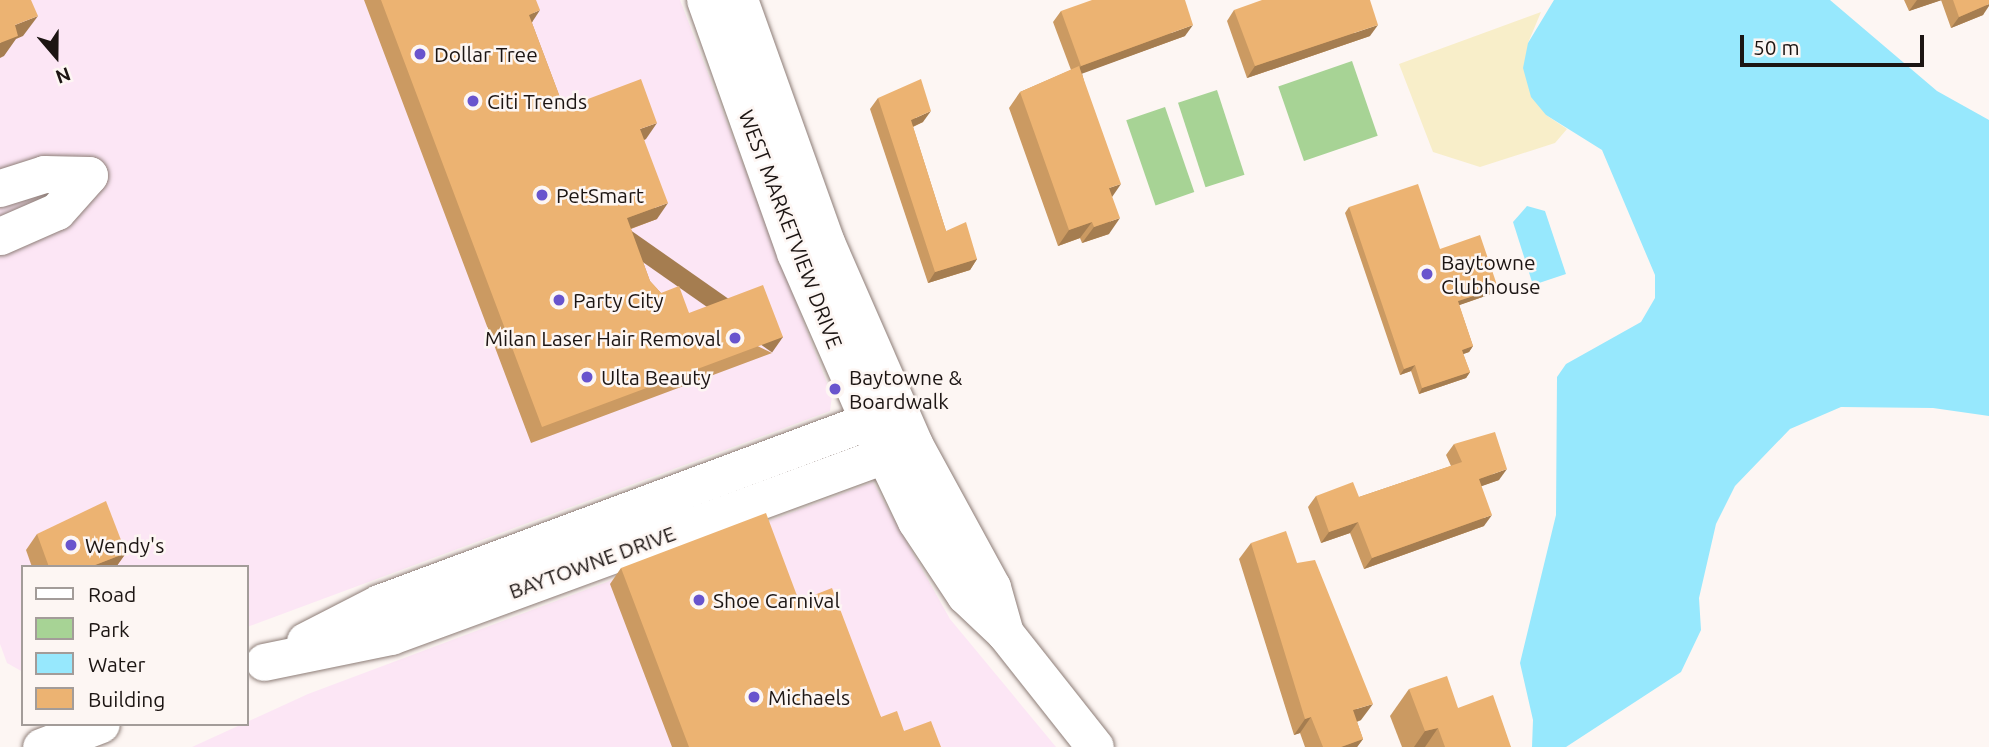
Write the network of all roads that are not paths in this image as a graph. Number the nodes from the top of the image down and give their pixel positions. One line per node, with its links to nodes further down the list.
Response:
1 (706, 0): 5 (main road, WEST MARKETVIEW DRIVE)
2 (739, 0): 5 (main road, WEST MARKETVIEW DRIVE)
3 (0, 188): 4 (street)
4 (0, 236)
5 (891, 433): 6 (street, BAYTOWNE DRIVE); 9 (street)
6 (256, 666)
7 (96, 726): 8 (street)
8 (41, 747)
9 (1095, 747)

